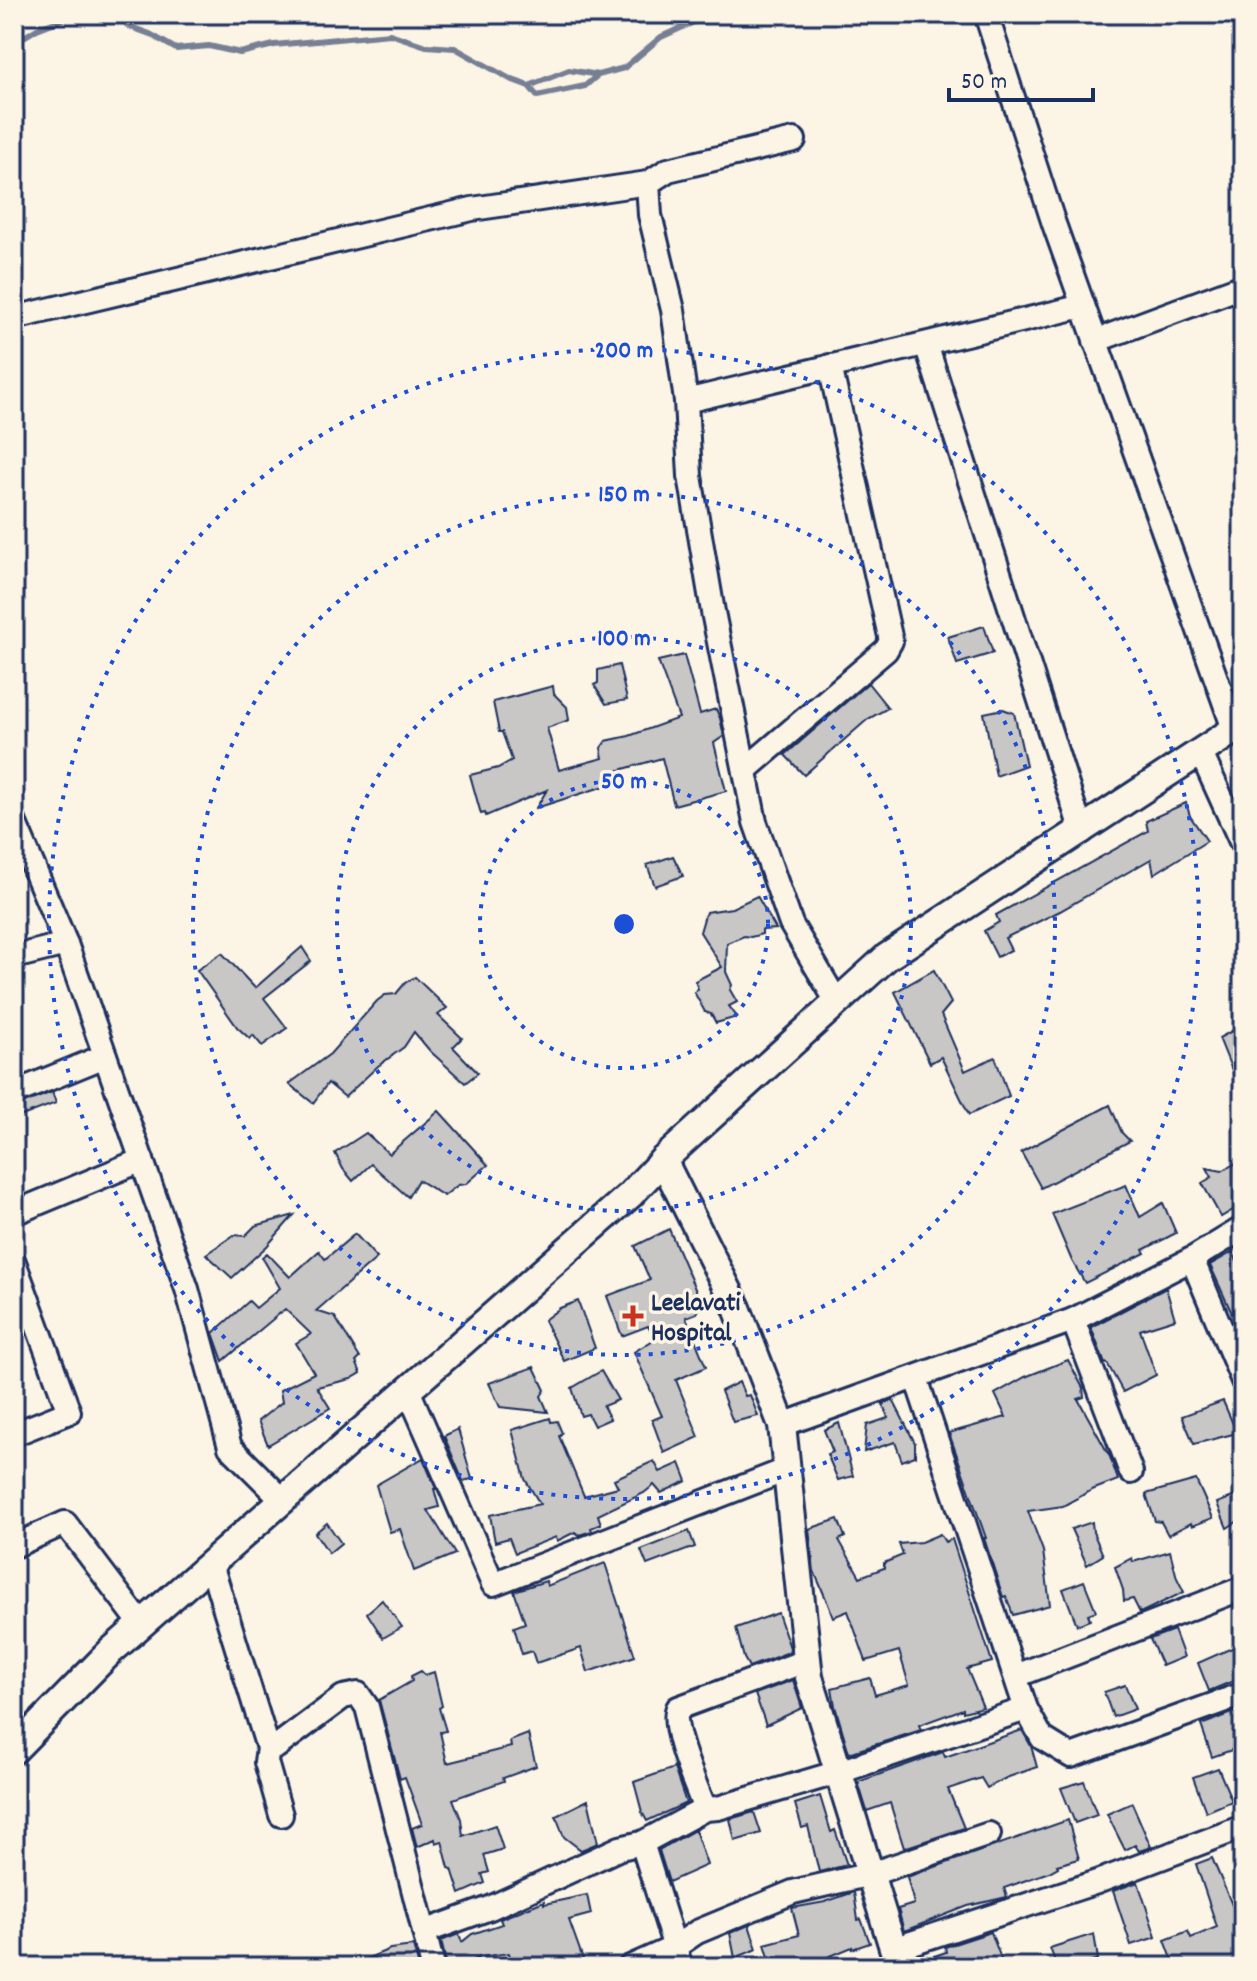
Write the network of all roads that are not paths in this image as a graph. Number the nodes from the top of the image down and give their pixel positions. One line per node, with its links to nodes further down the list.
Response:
1 (986, 14): 5 (street)
2 (794, 140): 3 (street)
3 (648, 183): 6 (street); 10 (street)
4 (1243, 286): 7 (street)
5 (1083, 306): 7 (street); 8 (street)
6 (14, 318)
7 (1095, 341): 11 (street)
8 (926, 344): 9 (street); 15 (street)
9 (830, 366): 10 (street); 13 (street)
10 (686, 401): 13 (street)
11 (1238, 727): 12 (main road)
12 (1200, 751): 15 (main road); 16 (street)
13 (745, 770): 19 (street)
14 (14, 821): 17 (street)
15 (1082, 832): 19 (main road)
16 (1243, 846)
17 (66, 944): 18 (street); 20 (street)
18 (14, 957)
19 (837, 1002): 23 (main road)
20 (105, 1056): 21 (street); 22 (street)
21 (14, 1093)
22 (142, 1160): 24 (street); 37 (street)
23 (663, 1160): 32 (main road); 33 (main road)
24 (14, 1213)
25 (1243, 1228): 26 (street)
26 (1192, 1259): 29 (street); 30 (street)
27 (14, 1262): 28 (street)
28 (23, 1313): 34 (street)
29 (1073, 1320): 31 (street); 36 (street)
30 (1240, 1366)
31 (916, 1378): 33 (street); 43 (street)
32 (408, 1390): 35 (street); 37 (main road)
33 (782, 1425): 35 (main road)
34 (14, 1434)
35 (786, 1470): 42 (main road)
36 (1131, 1472)
37 (283, 1500): 39 (main road)
38 (14, 1546): 41 (street)
39 (211, 1564): 41 (main road); 46 (street)
40 (1243, 1588): 43 (street)
41 (142, 1625): 47 (main road)
42 (808, 1660): 48 (main road); 49 (street)
43 (1016, 1676): 45 (street)
44 (1243, 1694): 45 (street)
45 (1026, 1709): 48 (street)
46 (268, 1748): 50 (street); 55 (street)
47 (14, 1750)
48 (839, 1772): 49 (street); 54 (main road)
49 (705, 1809): 53 (street)
50 (281, 1815)
51 (1243, 1827): 56 (street)
52 (989, 1834): 54 (street)
53 (642, 1843): 55 (street); 57 (street)
54 (871, 1874): 56 (main road); 57 (street)
55 (424, 1932): 58 (street)
56 (895, 1955)
57 (678, 1957): 59 (street)
58 (433, 1967)
59 (630, 1967)

